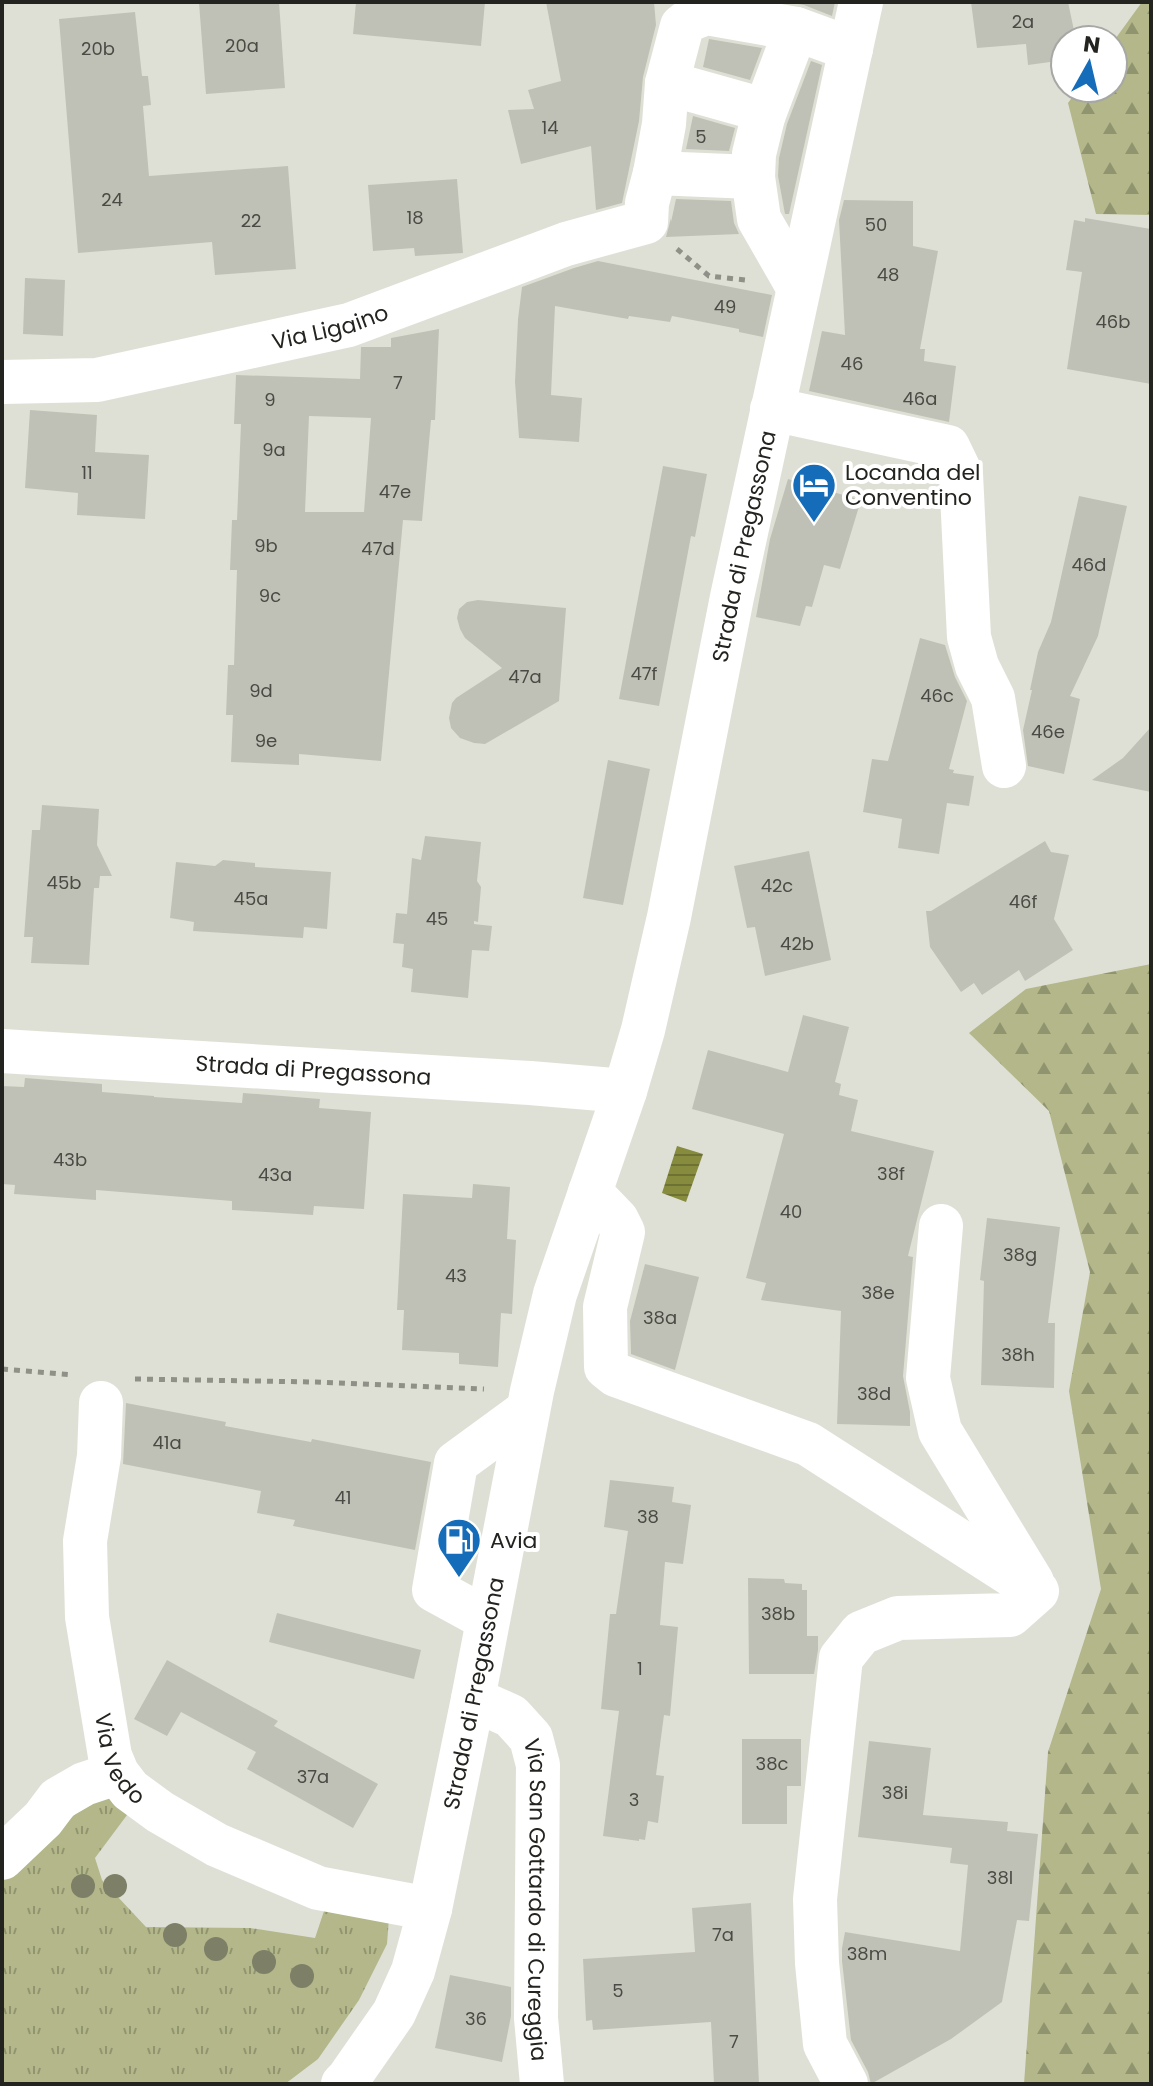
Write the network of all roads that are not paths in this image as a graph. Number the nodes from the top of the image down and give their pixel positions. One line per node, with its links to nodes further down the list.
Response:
1 (861, 2): 4 (street, Strada di Pregassona)
2 (672, 14): 3 (street); 5 (street)
3 (796, 29): 4 (street); 6 (street)
4 (851, 49): 9 (street, Strada di Pregassona)
5 (667, 83): 6 (street); 7 (street)
6 (763, 117): 8 (street)
7 (655, 173): 8 (street); 10 (street, Via Ligaino)
8 (753, 177): 9 (street)
9 (798, 287): 11 (street, Strada di Pregassona)
10 (2, 382)
11 (772, 409): 12 (street); 14 (street, Strada di Pregassona)
12 (1004, 766)
13 (2, 1051): 14 (street, Strada di Pregassona)
14 (625, 1091): 15 (street, Strada di Pregassona)
15 (590, 1192): 18 (street, Strada di Pregassona); 19 (street)
16 (941, 1226): 19 (street)
17 (107, 1386): 22 (street, Via Vedo)
18 (530, 1401): 20 (street, Strada di Pregassona); 20 (street)
19 (1037, 1591): 27 (street)
20 (487, 1619): 21 (street, Strada di Pregassona)
21 (473, 1699): 24 (street, Strada di Pregassona); 26 (street, Via San Gottardo di Cureggia)
22 (117, 1773): 23 (street); 24 (street, Via Vedo)
23 (2, 1858)
24 (430, 1909): 25 (street, Strada di Pregassona)
25 (343, 2084)
26 (542, 2084)
27 (846, 2084)

